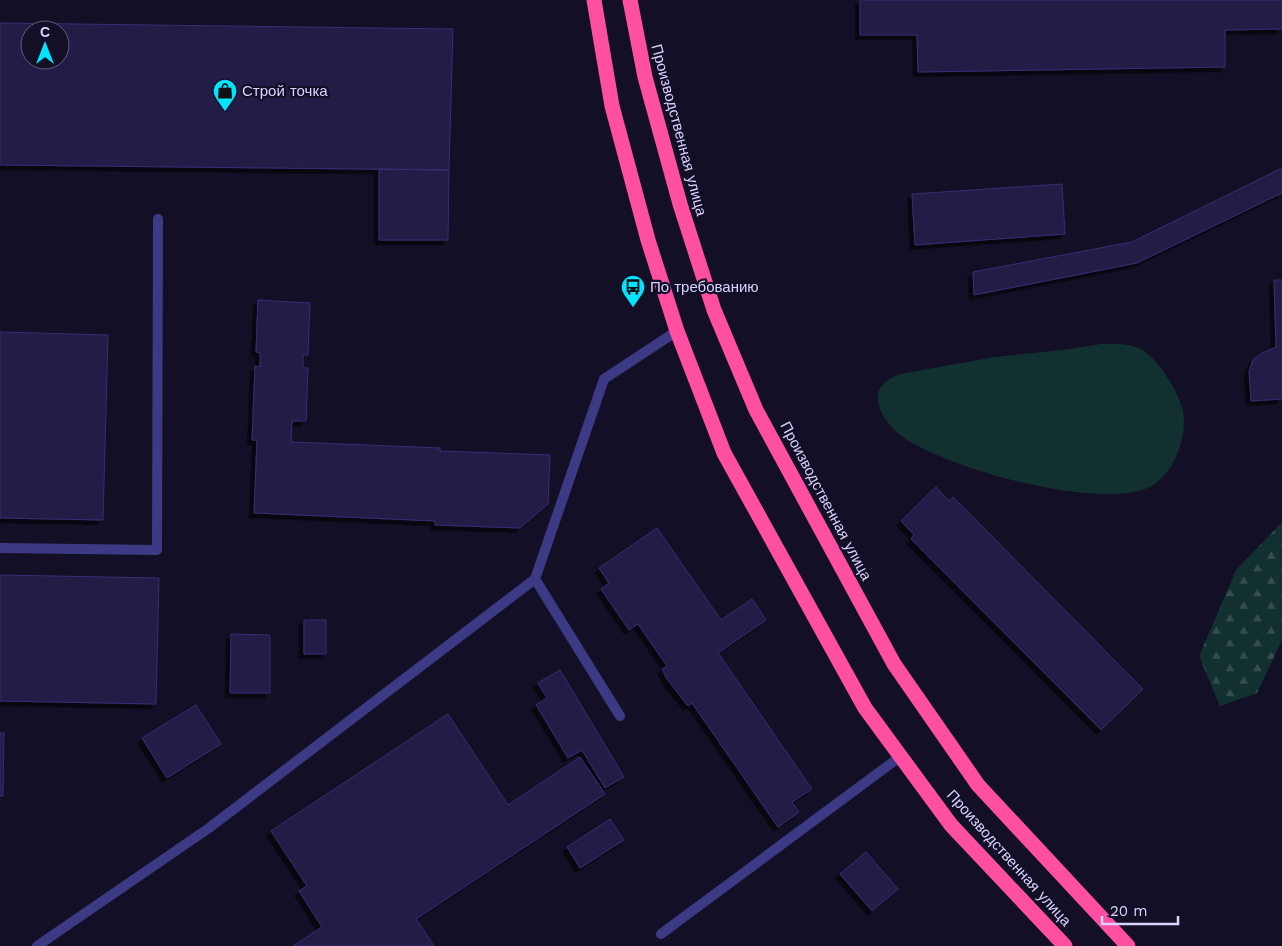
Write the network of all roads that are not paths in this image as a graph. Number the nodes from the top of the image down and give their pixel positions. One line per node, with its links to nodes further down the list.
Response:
1 (594, 0): 4 (highway, Производственная улица)
2 (630, 0): 12 (highway, Производственная улица)
3 (158, 219): 5 (lane)
4 (676, 331): 6 (lane); 8 (highway, Производственная улица)
5 (0, 548)
6 (535, 579): 7 (lane); 10 (lane)
7 (620, 716)
8 (901, 756): 9 (lane); 11 (highway, Производственная улица)
9 (661, 934)
10 (45, 944)
11 (1065, 946)
12 (1128, 946)

